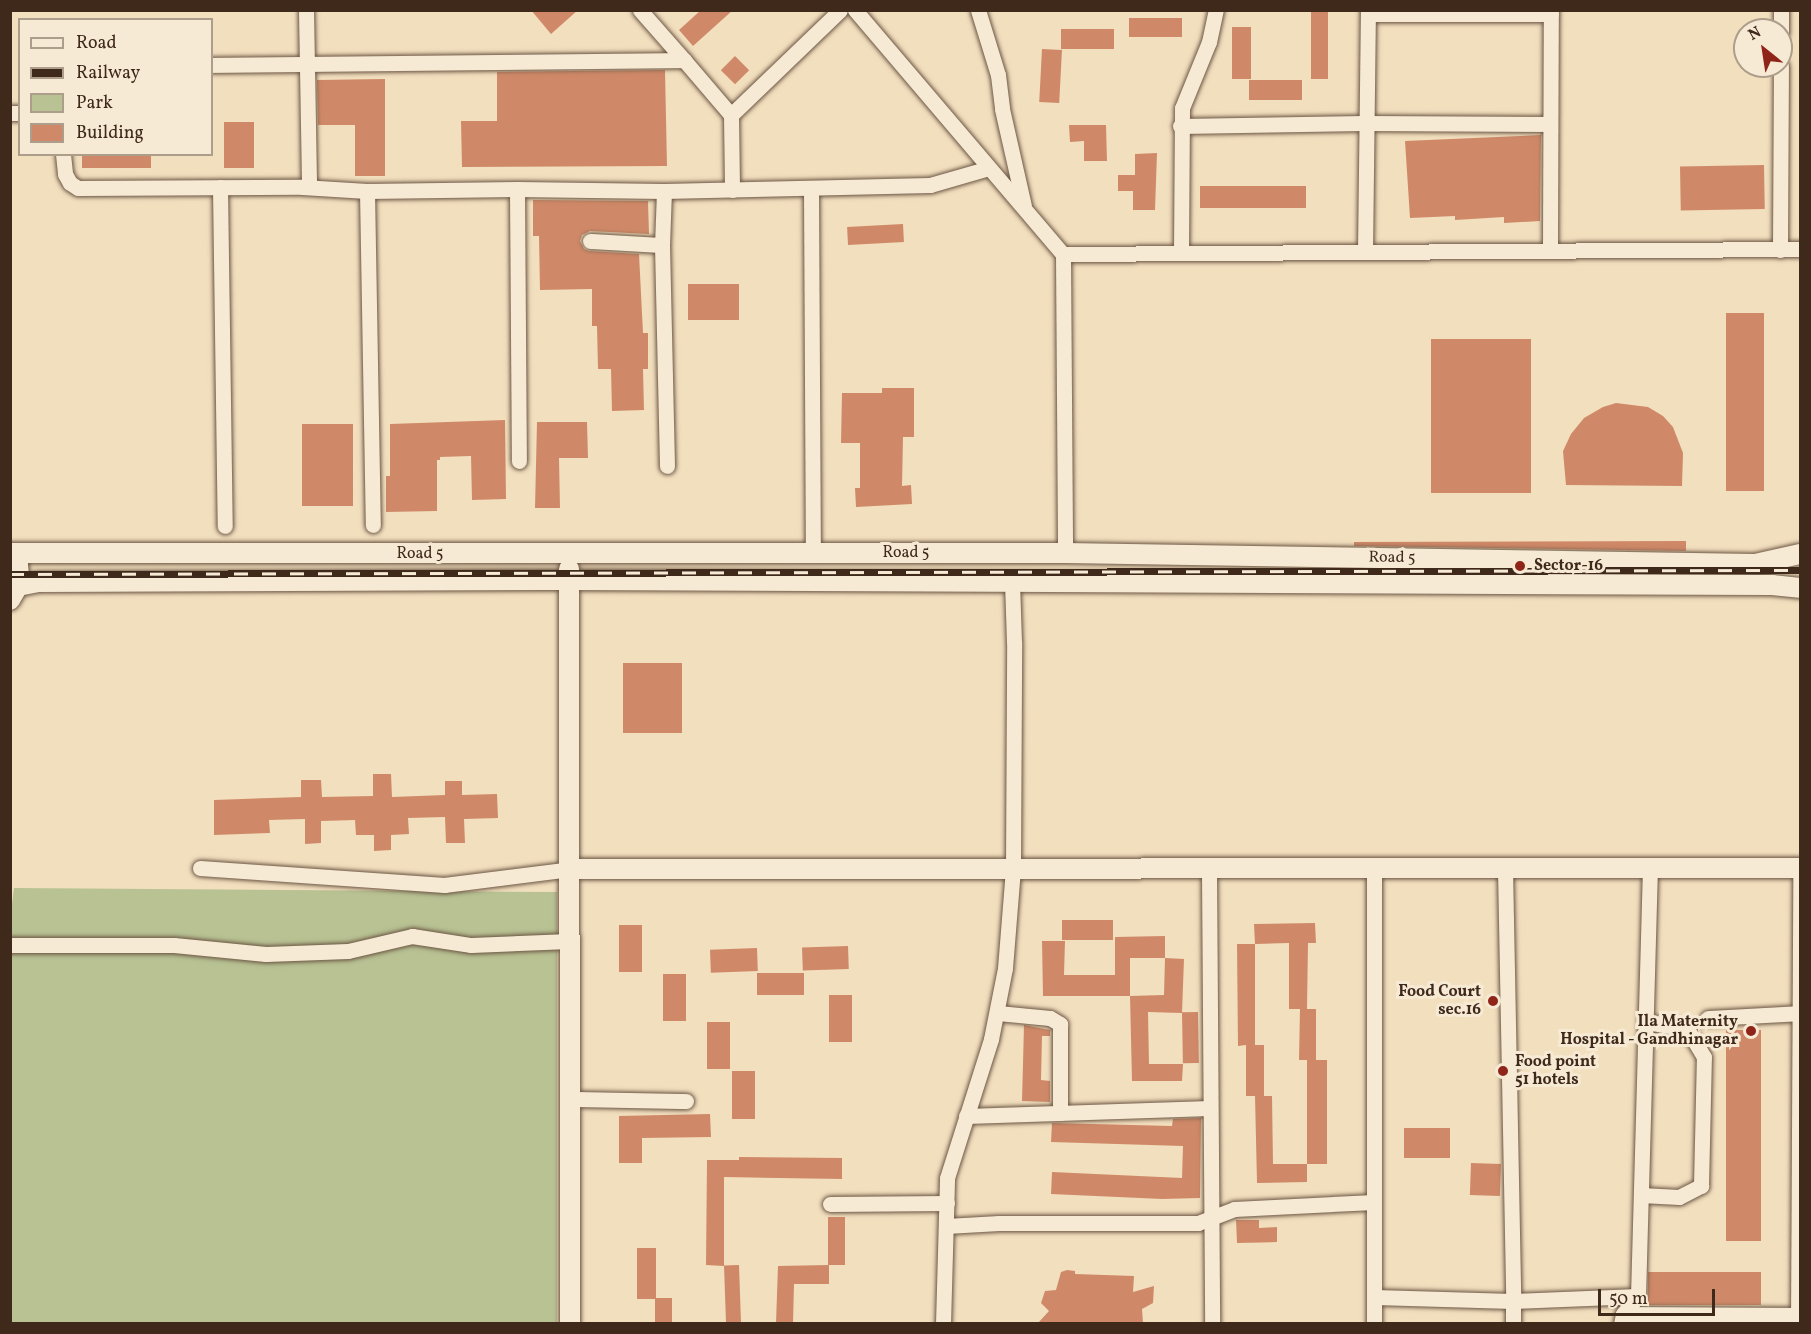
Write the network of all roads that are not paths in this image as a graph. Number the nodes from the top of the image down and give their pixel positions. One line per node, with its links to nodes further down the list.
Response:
1 (306, 10): 10 (street)
2 (640, 10): 9 (street)
3 (840, 10): 13 (street)
4 (855, 10): 18 (street)
5 (978, 10): 26 (street)
6 (1216, 10): 16 (street)
7 (1368, 12): 8 (street); 14 (street)
8 (1551, 12): 15 (street)
9 (684, 60): 10 (street); 13 (street)
10 (306, 64): 11 (street); 20 (street)
11 (213, 65)
12 (1781, 78): 30 (street)
13 (731, 115): 23 (street)
14 (1364, 123): 15 (street); 16 (street); 32 (street)
15 (1550, 124): 31 (street)
16 (1180, 126): 33 (street)
17 (63, 156): 19 (street)
18 (989, 168): 22 (street); 26 (street)
19 (220, 187): 20 (street); 38 (street)
20 (309, 187): 24 (street)
21 (518, 189): 24 (street); 25 (street); 35 (street)
22 (811, 189): 23 (street); 42 (street)
23 (732, 190): 25 (street)
24 (367, 191): 37 (street)
25 (664, 191): 28 (street)
26 (1025, 209): 34 (street)
27 (590, 241): 28 (street)
28 (662, 244): 36 (street)
29 (1800, 249): 30 (street)
30 (1780, 250): 31 (street)
31 (1550, 251): 32 (street)
32 (1365, 252): 33 (street)
33 (1181, 253): 34 (street)
34 (1063, 254): 40 (street)
35 (519, 460)
36 (667, 466)
37 (373, 525)
38 (225, 526)
39 (10, 553): 41 (street, Road 5); 47 (street)
40 (1065, 553): 42 (street, Road 5); 43 (street, Road 5)
41 (570, 554): 42 (street, Road 5); 44 (street)
42 (813, 554)
43 (1800, 554)
44 (569, 580): 45 (street, Road 5); 47 (street, Road 5); 54 (street)
45 (1012, 581): 46 (street, Road 5); 49 (street)
46 (1800, 588)
47 (14, 593)
48 (200, 868): 54 (street)
49 (1013, 868): 54 (street); 55 (street); 58 (street)
50 (1374, 868): 51 (street); 55 (street); 68 (street)
51 (1506, 868): 52 (street); 75 (street)
52 (1650, 868): 53 (street); 61 (street)
53 (1800, 868): 59 (street)
54 (570, 869): 56 (street)
55 (1209, 869): 64 (street)
56 (569, 941): 57 (street); 62 (street)
57 (10, 945)
58 (998, 1013): 65 (street); 66 (street)
59 (1799, 1013): 60 (street); 77 (street)
60 (1708, 1018)
61 (1646, 1022): 67 (street); 67 (street)
62 (570, 1100): 63 (street); 78 (street)
63 (686, 1101)
64 (1210, 1108): 65 (street); 71 (street)
65 (1060, 1113): 66 (street)
66 (966, 1116): 69 (street)
67 (1641, 1195): 73 (street)
68 (1374, 1202): 71 (street); 74 (street)
69 (947, 1203): 70 (street); 72 (street)
70 (830, 1204)
71 (1211, 1218): 72 (street); 80 (street)
72 (946, 1226): 79 (street)
73 (1638, 1296): 75 (street); 76 (street)
74 (1374, 1298): 75 (street); 81 (street)
75 (1513, 1301): 82 (street)
76 (1622, 1319): 77 (street)
77 (1798, 1319)
78 (570, 1323)
79 (943, 1323)
80 (1212, 1323)
81 (1374, 1323)
82 (1513, 1323)

